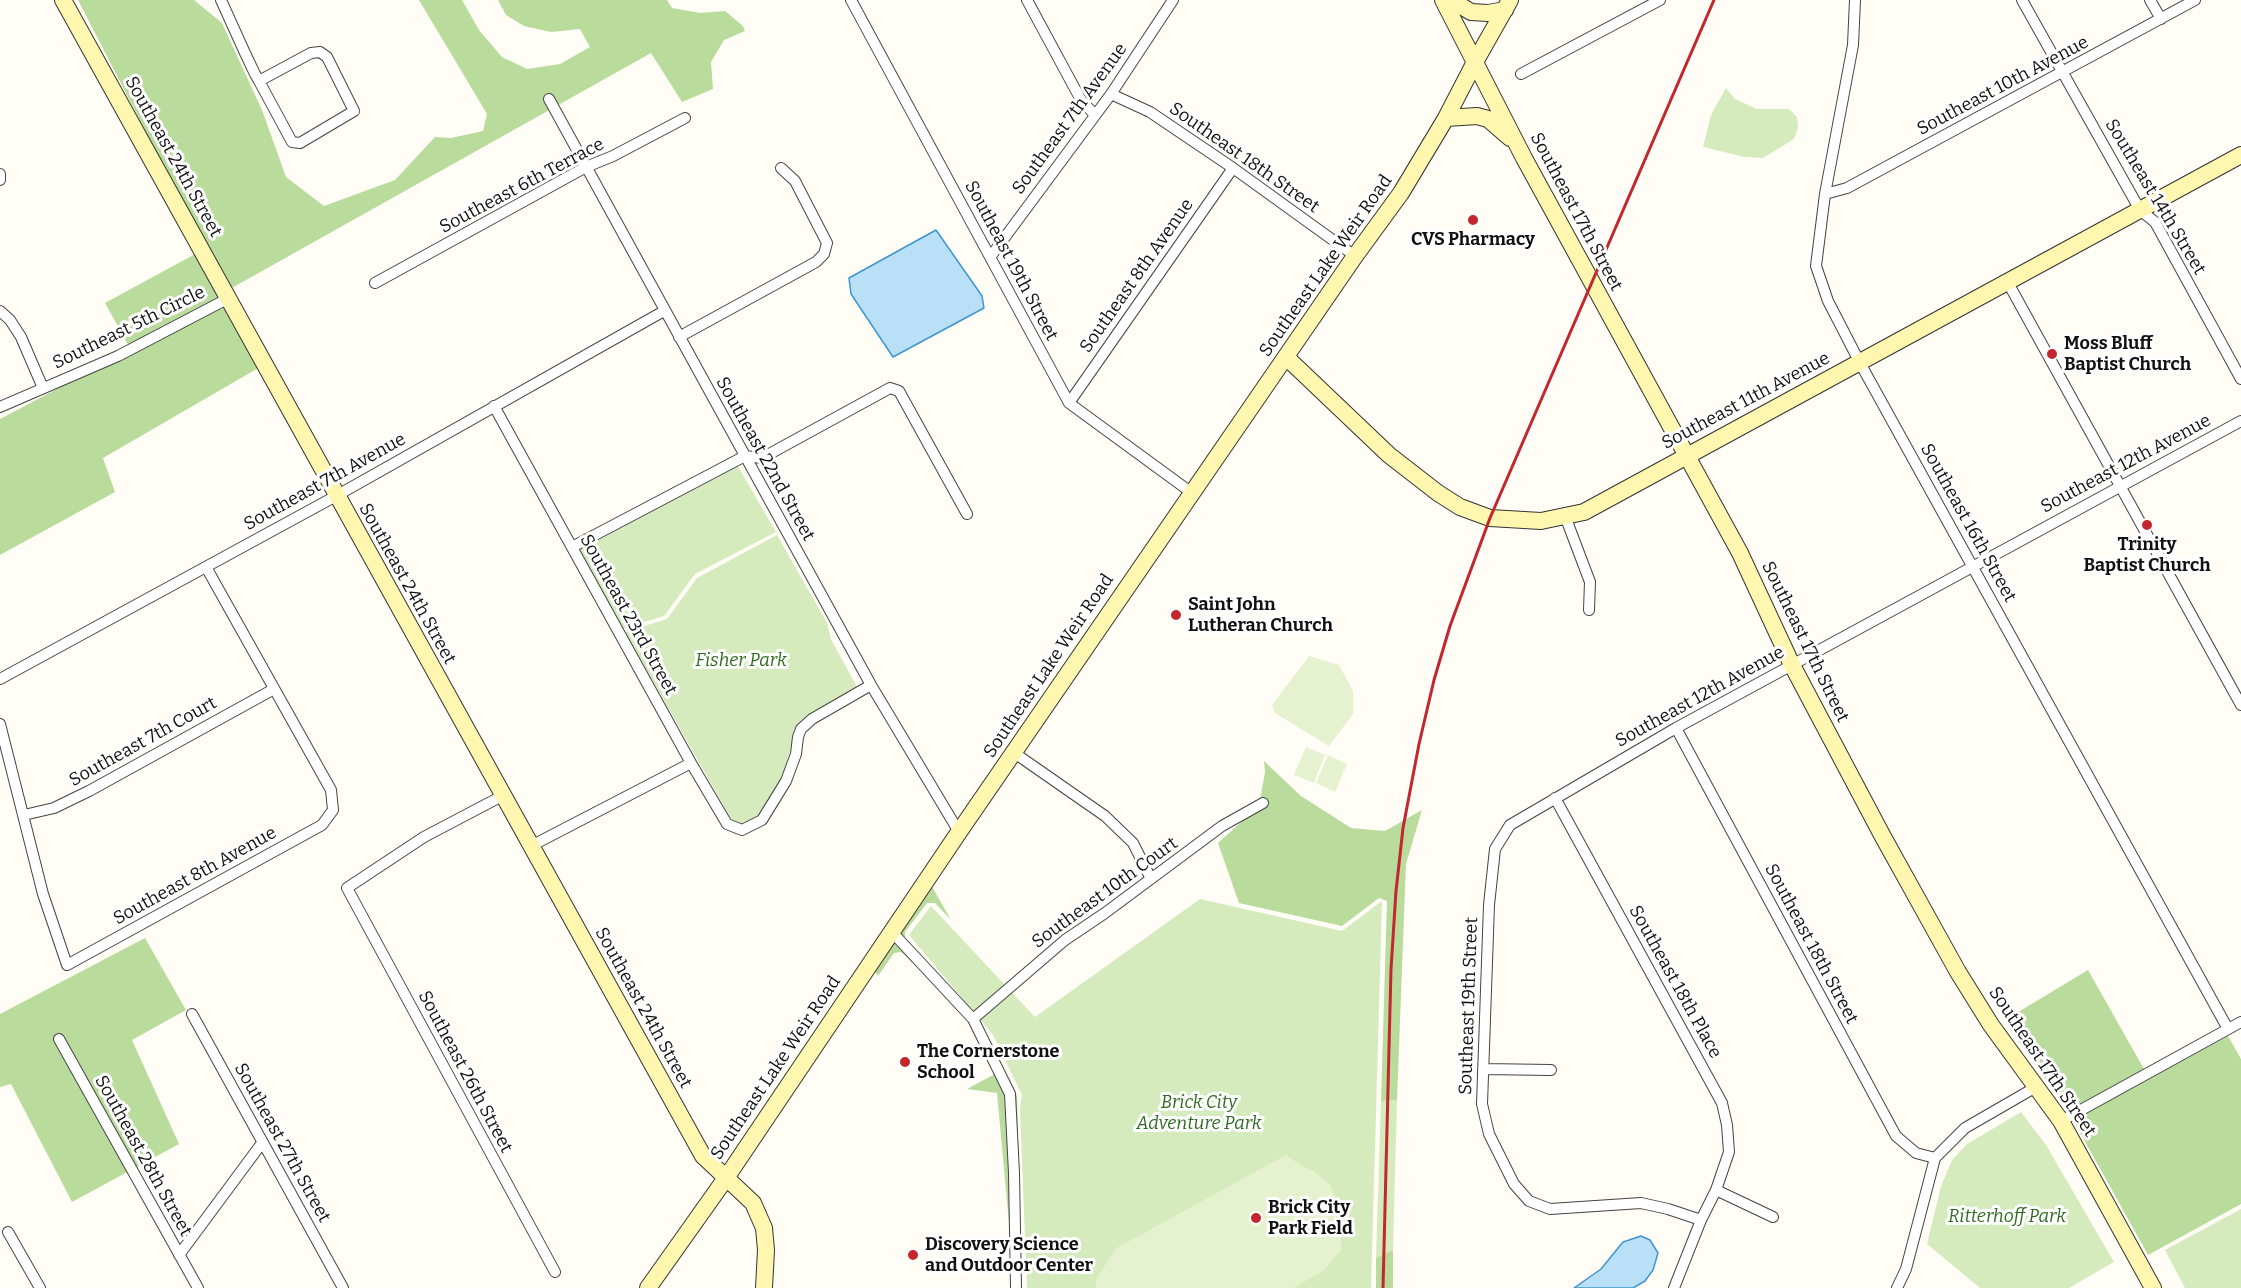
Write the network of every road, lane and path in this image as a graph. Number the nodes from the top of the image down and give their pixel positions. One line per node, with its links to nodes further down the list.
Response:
1 (63, 0): 37 (main road, Southeast 24th Street)
2 (221, 0): 18 (street)
3 (851, 0): 33 (street, Southeast 19th Street)
4 (1027, 0): 21 (street)
5 (1173, 0): 19 (street, Southeast 7th Avenue)
6 (1443, 0): 15 (main road, Southeast 17th Street)
7 (1451, 0): 13 (main road)
8 (1660, 0): 17 (street)
9 (1855, 0): 31 (street, Southeast 16th Street)
10 (2022, 0): 16 (street, Southeast 14th Street)
11 (2150, 0): 14 (street)
12 (2195, 0): 14 (street, Southeast 10th Avenue)
13 (1508, 5): 15 (main road, Southeast Lake Weir Road)
14 (2161, 19): 16 (street, Southeast 10th Avenue)
15 (1475, 62): 23 (main road, Southeast Lake Weir Road); 24 (main road, Southeast 17th Street)
16 (2062, 73): 31 (street, Southeast 10th Avenue); 32 (street, Southeast 14th Street)
17 (1521, 74)
18 (259, 81): 18 (street)
19 (1111, 94): 21 (street, Southeast 7th Avenue); 28 (street, Southeast 18th Street)
20 (549, 99): 26 (street, Southeast 22nd Street)
21 (1095, 115): 33 (street, Southeast 7th Avenue)
22 (685, 118): 26 (street, Southeast 6th Terrace)
23 (1446, 118): 24 (main road); 34 (main road, Southeast Lake Weir Road)
24 (1519, 149): 50 (main road, Southeast 17th Street)
25 (2241, 155): 32 (main road, Southeast 11th Avenue)
26 (586, 167): 36 (street, Southeast 6th Terrace); 39 (street, Southeast 22nd Street)
27 (781, 168): 40 (street)
28 (1233, 168): 34 (street, Southeast 18th Street); 45 (street, Southeast 8th Avenue)
29 (0, 174): 30 (street)
30 (0, 180)
31 (1825, 194): 42 (street, Southeast 16th Street)
32 (2140, 210): 35 (main road, Southeast 11th Avenue); 43 (street, Southeast 14th Street)
33 (991, 256): 45 (street, Southeast 19th Street)
34 (1354, 256): 41 (main road, Southeast Lake Weir Road)
35 (2007, 281): 42 (main road, Southeast 11th Avenue); 51 (street)
36 (375, 284)
37 (229, 298): 44 (street, Southeast 5th Circle); 53 (main road, Southeast 24th Street)
38 (0, 311): 44 (street, Southeast 5th Circle)
39 (664, 311): 40 (street, Southeast 22nd Street); 47 (street, Southeast 7th Avenue)
40 (679, 337): 49 (street, Southeast 22nd Street)
41 (1286, 357): 52 (main road, Southeast Lake Weir Road); 55 (main road, Southeast 11th Avenue)
42 (1860, 363): 50 (main road, Southeast 11th Avenue); 57 (street, Southeast 16th Street)
43 (2241, 379)
44 (44, 388): 46 (street, Southeast 5th Circle)
45 (1068, 403): 52 (street, Southeast 19th Street)
46 (0, 406)
47 (494, 406): 53 (street, Southeast 7th Avenue); 56 (street, Southeast 23rd Street)
48 (2241, 421): 51 (street, Southeast 12th Avenue)
49 (745, 456): 54 (street); 56 (street); 62 (street, Southeast 22nd Street)
50 (1686, 456): 55 (main road, Southeast 11th Avenue); 60 (main road, Southeast 17th Street)
51 (2120, 485): 57 (street, Southeast 12th Avenue); 64 (street)
52 (1192, 493): 67 (main road, Southeast Lake Weir Road)
53 (336, 496): 58 (street, Southeast 7th Avenue); 69 (main road, Southeast 24th Street)
54 (967, 514)
55 (1565, 516): 59 (street)
56 (572, 547): 68 (street, Southeast 23rd Street)
57 (1973, 566): 60 (street, Southeast 12th Avenue); 80 (street, Southeast 16th Street)
58 (206, 567): 61 (street, Southeast 7th Avenue); 63 (street)
59 (1589, 610)
60 (1792, 665): 66 (street, Southeast 12th Avenue); 84 (main road, Southeast 17th Street)
61 (0, 679)
62 (871, 685): 68 (street, Southeast 23rd Street); 73 (street, Southeast 22nd Street)
63 (274, 689): 72 (street, Southeast 7th Court); 72 (street, Southeast 8th Avenue)
64 (2241, 705)
65 (0, 724): 72 (street)
66 (1676, 728): 70 (street, Southeast 12th Avenue); 87 (street, Southeast 18th Street)
67 (1013, 752): 73 (main road, Southeast Lake Weir Road); 75 (street)
68 (691, 763): 74 (street)
69 (502, 796): 74 (main road, Southeast 24th Street); 94 (street, Southeast 26th Street)
70 (1555, 798): 82 (street, Southeast 19th Street); 89 (street, Southeast 18th Place)
71 (1263, 803): 75 (street, Southeast 10th Court)
72 (24, 815)
73 (959, 832): 76 (main road, Southeast Lake Weir Road)
74 (531, 846): 88 (main road, Southeast 24th Street)
75 (1151, 879): 78 (street, Southeast 10th Court)
76 (892, 932): 78 (street); 88 (main road, Southeast Lake Weir Road)
77 (192, 1014): 86 (street, Southeast 27th Street)
78 (973, 1019): 100 (street)
79 (2241, 1022): 80 (street)
80 (2228, 1029): 85 (street)
81 (59, 1039): 93 (street, Southeast 28th Street)
82 (1483, 1070): 83 (street); 91 (street, Southeast 19th Street)
83 (1551, 1070)
84 (2036, 1087): 85 (main road, Southeast 17th Street); 87 (street)
85 (2061, 1121): 103 (main road, Southeast 17th Street)
86 (262, 1143): 93 (street); 97 (street, Southeast 27th Street)
87 (1935, 1158): 102 (street)
88 (726, 1178): 98 (main road, Southeast Lake Weir Road); 99 (main road, Southeast 24th Street)
89 (1716, 1190): 90 (street); 91 (street, Southeast 18th Place)
90 (1773, 1217)
91 (1701, 1220): 101 (street, Southeast 18th Place)
92 (8, 1232): 95 (street)
93 (179, 1255): 96 (street, Southeast 28th Street)
94 (555, 1272)
95 (40, 1288)
96 (198, 1288)
97 (343, 1288)
98 (648, 1288)
99 (764, 1288)
100 (1016, 1288)
101 (1674, 1288)
102 (1897, 1288)
103 (2153, 1288)

